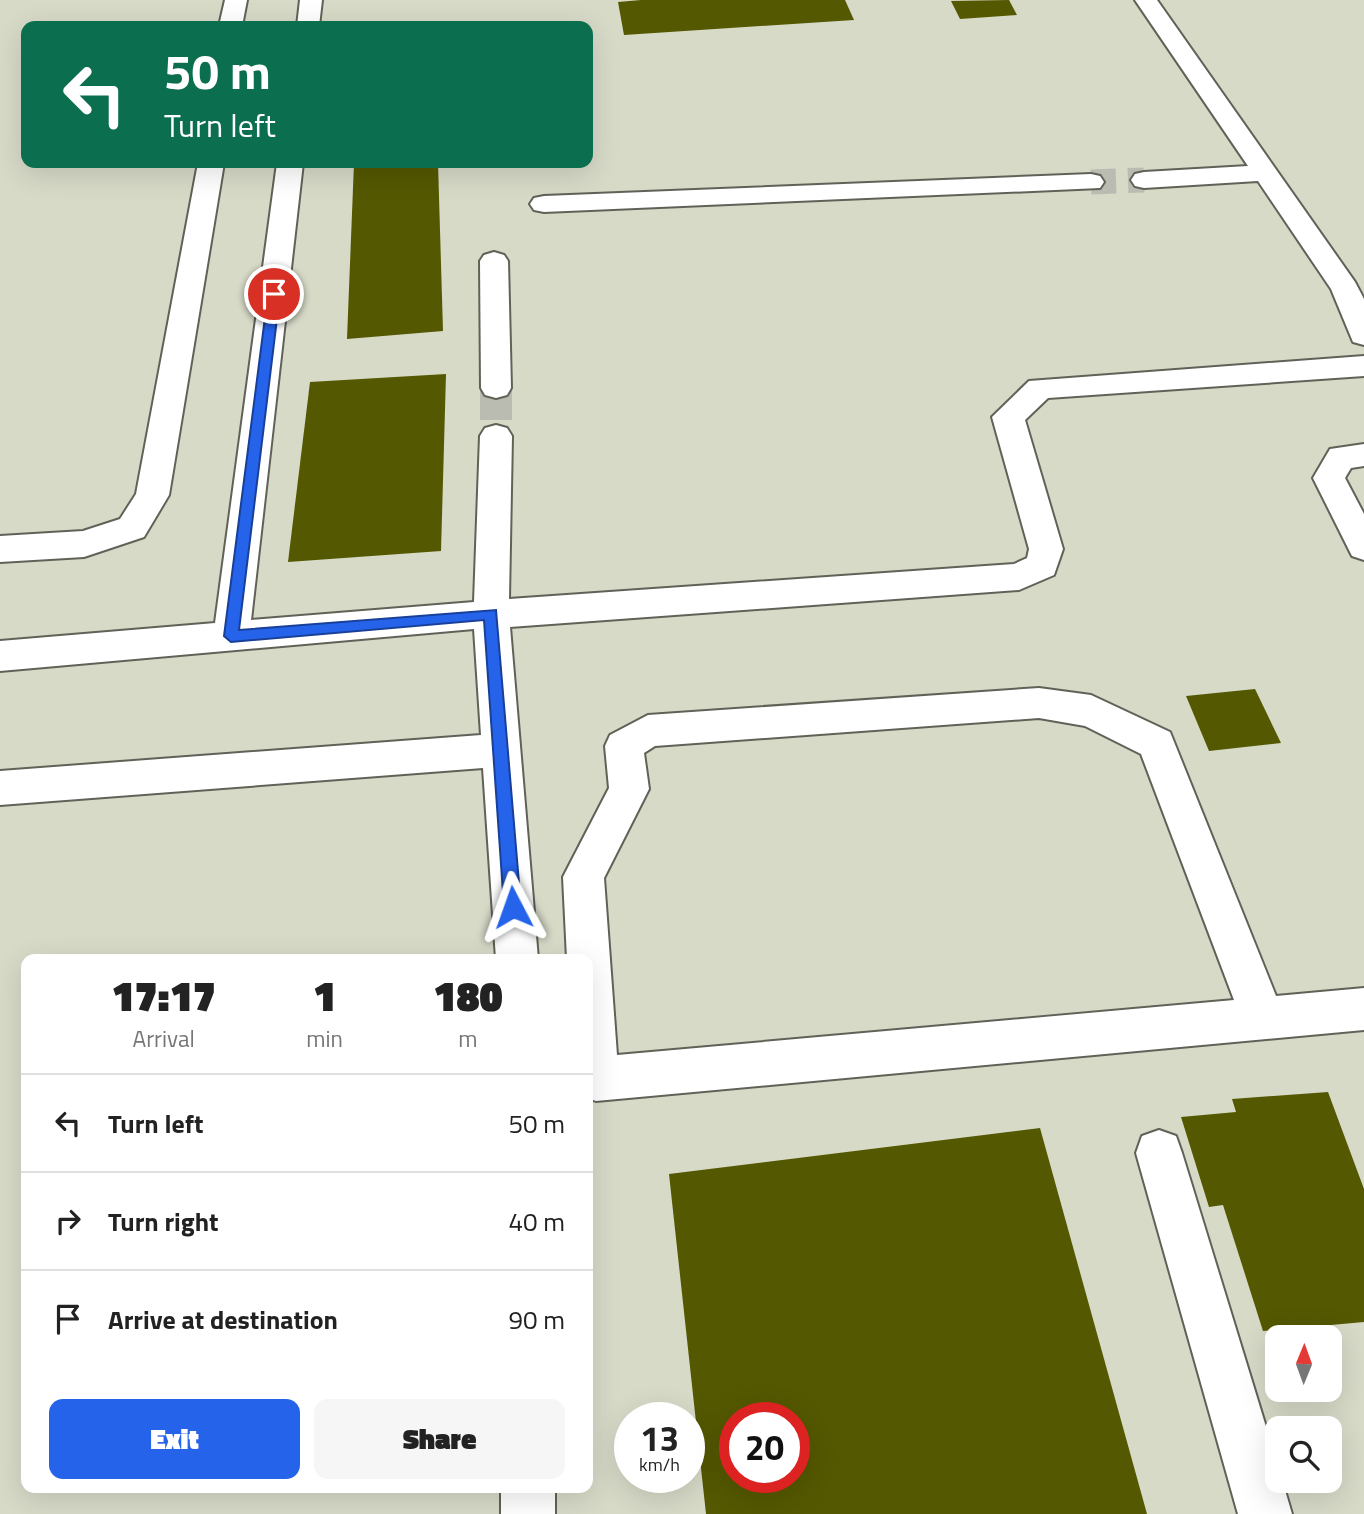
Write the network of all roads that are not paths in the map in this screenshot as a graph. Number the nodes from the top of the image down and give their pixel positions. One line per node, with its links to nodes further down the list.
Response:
1 (236, 0): 5 (lane)
2 (311, 0): 3 (lane); 6 (lane)
3 (333, 0)
4 (1146, 0): 9 (lane)
5 (232, 21)
6 (309, 21)
7 (210, 168): 20 (lane)
8 (289, 168): 22 (lane)
9 (1265, 173): 10 (lane); 14 (lane)
10 (1144, 180)
11 (1091, 182): 12 (lane)
12 (544, 204)
13 (494, 261): 16 (lane)
14 (1364, 335)
15 (1364, 366): 21 (lane)
16 (496, 388)
17 (496, 436): 21 (lane)
18 (1364, 455): 19 (lane)
19 (1364, 547)
20 (0, 549)
21 (491, 614): 22 (lane); 24 (lane)
22 (231, 636): 23 (lane)
23 (0, 656)
24 (501, 750): 25 (lane); 26 (lane)
25 (0, 788)
26 (517, 954)
27 (588, 954): 29 (lane)
28 (1364, 1009): 29 (lane)
29 (1263, 1018): 30 (lane)
30 (593, 1032)
31 (1159, 1153): 34 (lane)
32 (528, 1493): 33 (lane)
33 (528, 1514)
34 (1265, 1514)

